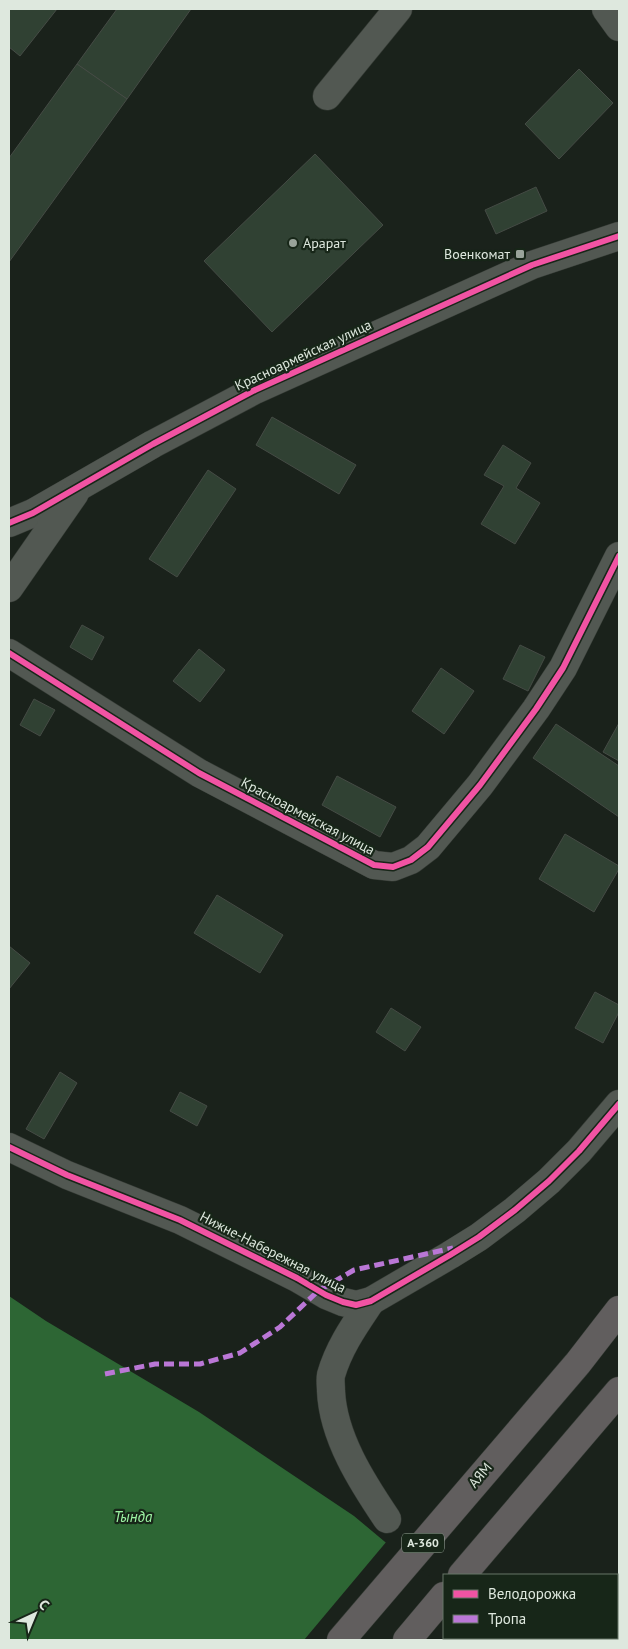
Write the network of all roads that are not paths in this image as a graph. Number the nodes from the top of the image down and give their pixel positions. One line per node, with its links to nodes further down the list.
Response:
1 (398, 9): 4 (street)
2 (606, 9): 3 (street)
3 (619, 27)
4 (327, 96)
5 (619, 236): 6 (street, Красноармейская улица)
6 (78, 487): 7 (street, Красноармейская улица); 9 (street)
7 (9, 523)
8 (619, 556): 10 (street, Красноармейская улица)
9 (9, 588)
10 (9, 653)
11 (619, 1104): 13 (street, Нижне-Набережная улица)
12 (9, 1147): 13 (street, Нижне-Набережная улица)
13 (371, 1301): 16 (street)
14 (619, 1310): 19 (highway, АЯМ / А-360)
15 (619, 1392): 17 (highway)
16 (387, 1519)
17 (463, 1574)
18 (443, 1597): 20 (highway)
19 (341, 1640)
20 (407, 1640)

